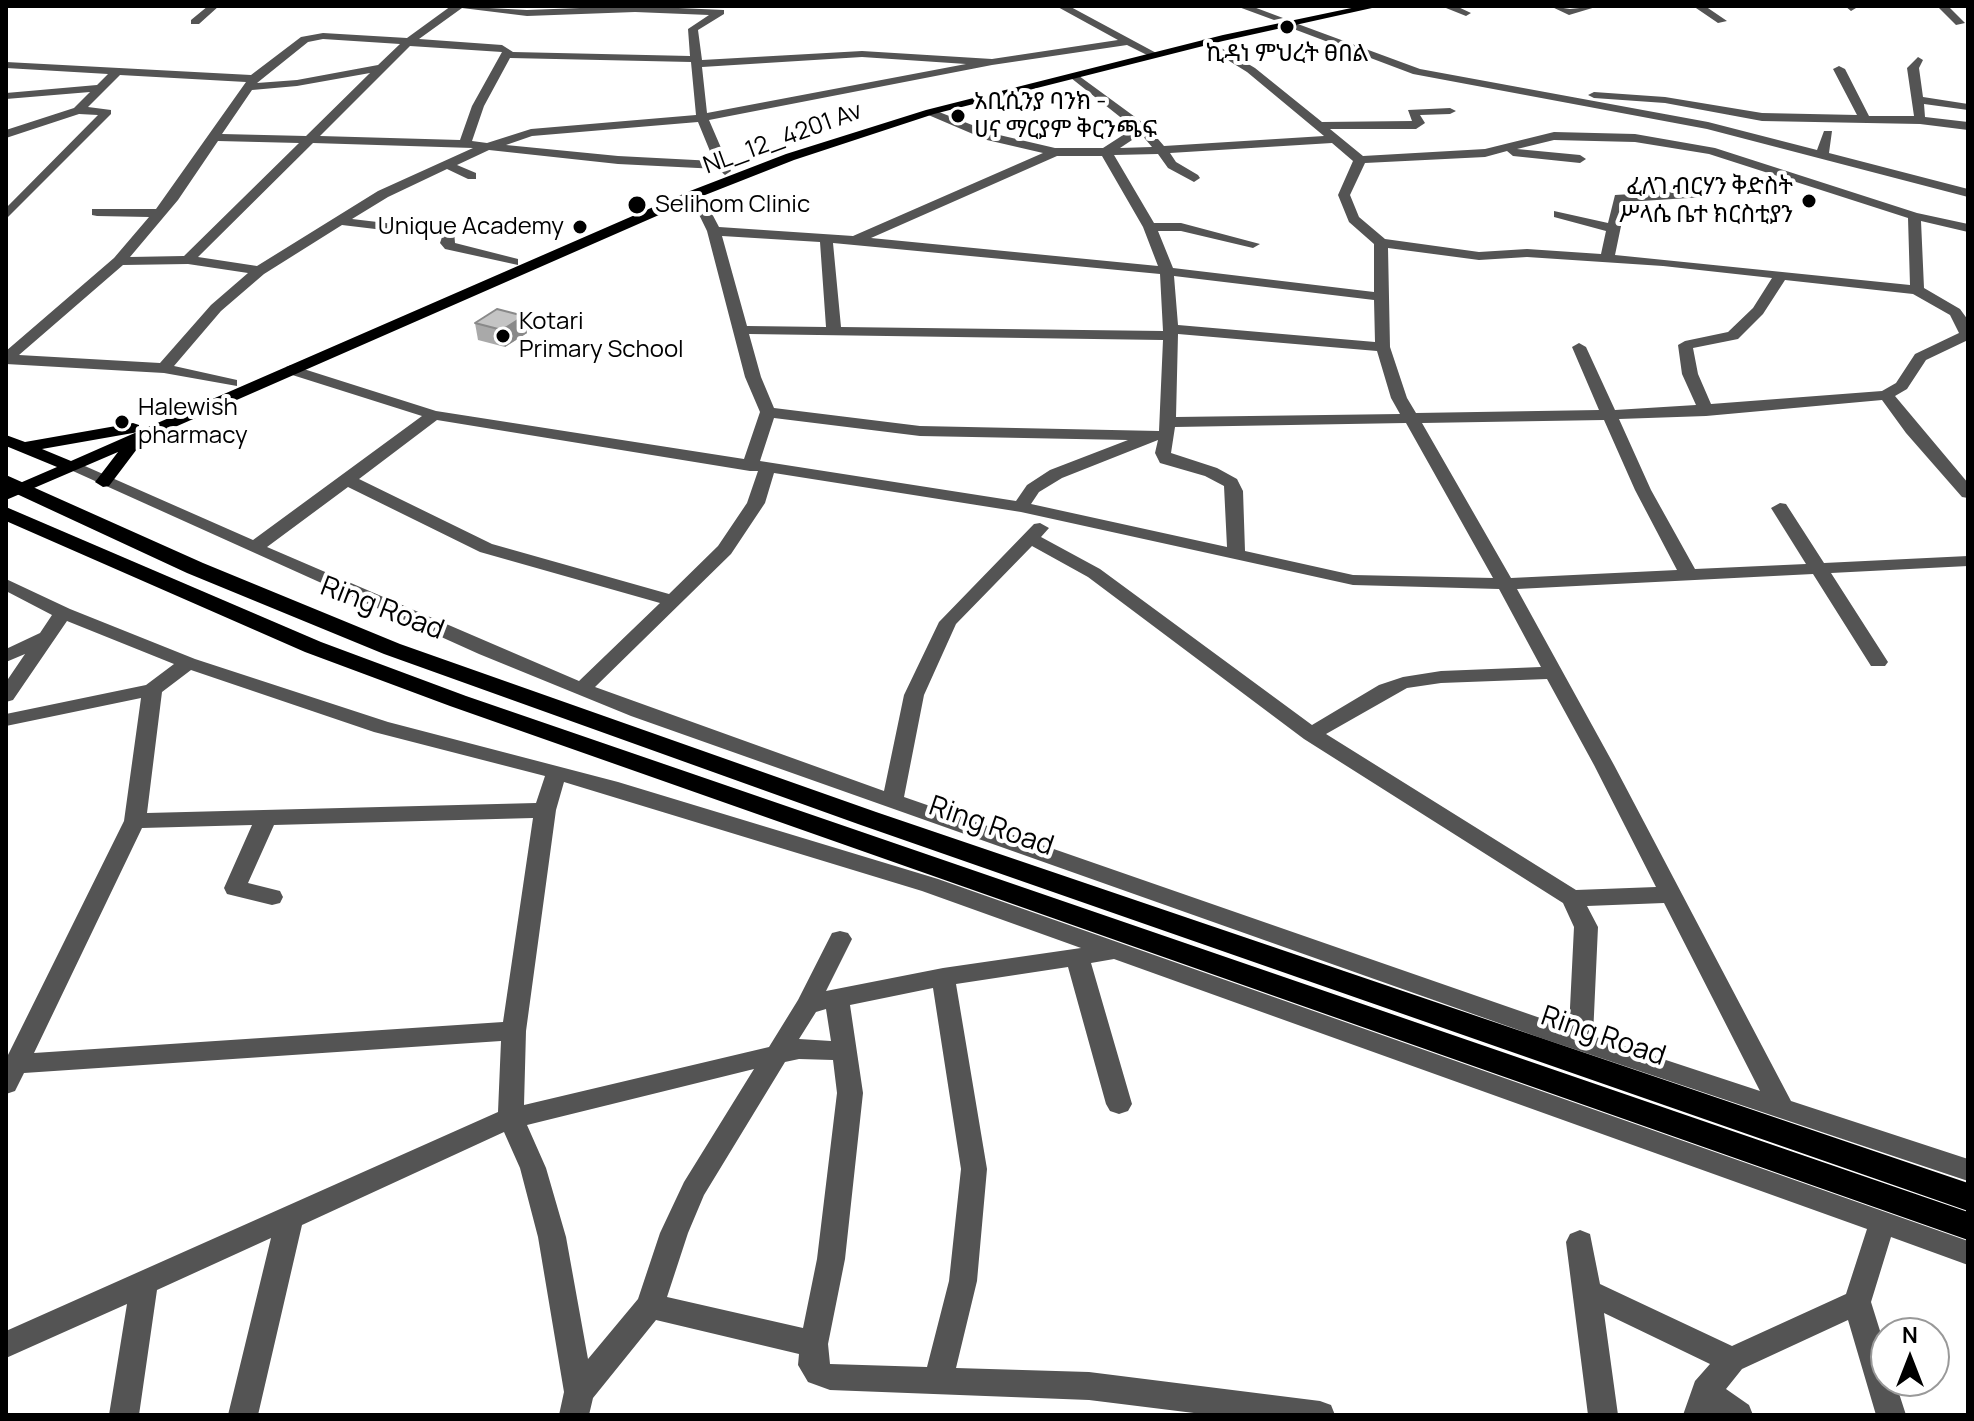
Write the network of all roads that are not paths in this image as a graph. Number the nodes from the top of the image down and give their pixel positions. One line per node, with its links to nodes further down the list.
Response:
1 (214, 6): 19 (street)
2 (458, 6): 23 (street)
3 (465, 6): 14 (street)
4 (1061, 6): 21 (street)
5 (1084, 6): 24 (street)
6 (1241, 6): 17 (street)
7 (1341, 6): 17 (main road, NL_12_4201 Av)
8 (1376, 6): 17 (main road, NL_12_4201 Av)
9 (1446, 6): 16 (street)
10 (1555, 6): 11 (street)
11 (1594, 6)
12 (1698, 6): 18 (street)
13 (1942, 6): 20 (street)
14 (676, 7): 15 (street)
15 (722, 9): 27 (street)
16 (1466, 13)
17 (1282, 21): 22 (main road, NL_12_4201 Av); 24 (main road, NL_12_4201 Av); 36 (street)
18 (1722, 21)
19 (195, 22)
20 (1960, 23)
21 (1125, 42): 24 (street); 28 (street)
22 (1206, 42): 24 (main road, NL_12_4201 Av); 46 (street)
23 (406, 44): 25 (street); 30 (street); 34 (street)
24 (1160, 50): 33 (main road, NL_12_4201 Av); 64 (main road, NL_12_4201 Av)
25 (506, 55): 27 (street); 54 (street)
26 (1918, 60): 38 (street)
27 (695, 61): 28 (street); 43 (street)
28 (992, 62): 43 (street)
29 (6, 65): 32 (street)
30 (381, 68): 34 (street); 52 (street)
31 (1839, 69): 44 (street)
32 (117, 72): 34 (street); 35 (street)
33 (1075, 76): 42 (main road, NL_12_4201 Av); 48 (street)
34 (251, 83): 51 (street)
35 (101, 88): 37 (street); 40 (street)
36 (1529, 92): 44 (street); 60 (street)
37 (6, 96)
38 (1918, 100): 39 (street); 45 (street)
39 (1968, 107)
40 (78, 110): 49 (street); 73 (street)
41 (1450, 111): 46 (street)
42 (930, 112): 58 (street); 68 (main road, NL_12_4201 Av)
43 (702, 118): 55 (street); 64 (street)
44 (1865, 119): 45 (street)
45 (1920, 120): 47 (street)
46 (1318, 126): 53 (street)
47 (1968, 126)
48 (1142, 128): 56 (street); 59 (street)
49 (6, 134)
50 (1828, 134): 60 (street)
51 (212, 137): 52 (street); 71 (street)
52 (309, 139): 54 (street); 85 (street)
53 (1333, 139): 56 (street); 62 (street)
54 (465, 144): 55 (street)
55 (486, 147): 63 (street); 64 (street)
56 (1161, 150): 59 (street); 66 (street)
57 (1497, 151): 61 (street); 62 (street); 74 (street)
58 (1055, 152): 59 (street); 81 (street)
59 (1106, 152): 76 (street)
60 (1822, 156): 67 (street)
61 (1580, 159)
62 (1360, 160): 82 (street)
63 (448, 165): 65 (street); 75 (street)
64 (723, 168): 87 (main road, NL_12_4201 Av)
65 (472, 176)
66 (1194, 178)
67 (1968, 193)
68 (695, 194): 79 (street); 102 (main road, NL_12_4201 Av)
69 (1699, 194): 77 (street)
70 (97, 212): 71 (street)
71 (159, 213): 86 (street)
72 (1559, 214): 77 (street)
73 (6, 215)
74 (1914, 216): 78 (street); 91 (street)
75 (338, 221): 87 (street); 88 (street)
76 (1150, 227): 83 (street); 89 (street)
77 (1612, 228): 84 (street)
78 (1968, 228)
79 (714, 231): 80 (street); 93 (street)
80 (826, 239): 81 (street); 94 (street)
81 (854, 240): 89 (street)
82 (1381, 243): 84 (street); 92 (street)
83 (1253, 244)
84 (1607, 259): 90 (street)
85 (188, 260): 86 (street); 88 (street)
86 (119, 261): 100 (street)
87 (513, 262): 103 (main road, NL_12_4201 Av)
88 (259, 271): 101 (street)
89 (1167, 271): 92 (street); 95 (street)
90 (1782, 274): 91 (street); 105 (street)
91 (1917, 290): 96 (street)
92 (1381, 297): 97 (street)
93 (743, 330): 94 (street); 106 (street)
94 (834, 331): 95 (street)
95 (1171, 332): 97 (street); 111 (street)
96 (1953, 344): 99 (street); 104 (street)
97 (1383, 347): 109 (street)
98 (1579, 347): 108 (street)
99 (1968, 353)
100 (6, 359): 101 (street)
101 (164, 368): 103 (street)
102 (291, 370): 107 (street); 110 (main road, NL_12_4201 Av)
103 (232, 383): 110 (main road, NL_12_4201 Av)
104 (1886, 395): 105 (street); 119 (street)
105 (1706, 411): 108 (street)
106 (768, 412): 111 (street); 115 (street)
107 (434, 415): 115 (street); 116 (street)
108 (1611, 415): 109 (street); 130 (street)
109 (1412, 418): 111 (street); 132 (street)
110 (139, 430): 113 (main road); 114 (main road); 117 (main road)
111 (1161, 431): 121 (street); 127 (street)
112 (6, 440): 113 (main road)
113 (25, 447): 114 (main road)
114 (63, 467): 117 (street); 118 (main road); 120 (main road)
115 (758, 467): 121 (street); 133 (street)
116 (348, 480): 126 (street); 133 (street)
117 (103, 482): 126 (street)
118 (6, 484): 168 (highway, Ring Road)
119 (1968, 493)
120 (6, 495)
121 (1021, 507): 124 (street)
122 (1780, 508): 129 (street)
123 (6, 513): 171 (highway, Ring Road)
124 (1054, 514): 125 (street); 127 (street)
125 (1031, 538): 144 (street); 146 (street)
126 (254, 548): 140 (street)
127 (1236, 552): 132 (street)
128 (1968, 561): 129 (street)
129 (1820, 570): 130 (street); 137 (street)
130 (1690, 577): 132 (street)
131 (6, 584): 134 (street)
132 (1505, 584): 139 (street)
133 (670, 600): 140 (street)
134 (63, 613): 135 (street); 138 (street)
135 (44, 637): 136 (street); 142 (street)
136 (6, 656)
137 (1878, 662)
138 (188, 663): 141 (street); 145 (street)
139 (1553, 673): 144 (street); 150 (street)
140 (582, 689): 146 (street)
141 (152, 690): 143 (street); 149 (street)
142 (6, 696)
143 (6, 720)
144 (1311, 734): 152 (street)
145 (556, 773): 147 (street); 154 (street)
146 (893, 800): 160 (street)
147 (545, 810): 148 (street); 159 (street)
148 (265, 820): 149 (street); 151 (street)
149 (135, 821): 163 (street)
150 (1671, 895): 152 (street); 165 (street)
151 (272, 897)
152 (1572, 898): 160 (street)
153 (840, 939): 158 (street)
154 (1114, 951): 155 (street); 170 (street)
155 (1077, 957): 156 (street); 164 (street)
156 (943, 977): 157 (street); 181 (street)
157 (837, 998): 158 (street); 161 (street)
158 (808, 1004): 162 (street)
159 (514, 1031): 163 (street); 166 (street)
160 (1581, 1040): 165 (street)
161 (843, 1051): 162 (street); 178 (street)
162 (774, 1056): 166 (street); 177 (street)
163 (12, 1074)
164 (1119, 1104)
165 (1781, 1106): 167 (street)
166 (511, 1118): 169 (street); 183 (street)
167 (1968, 1170)
168 (1968, 1197)
169 (290, 1216): 174 (street); 185 (street)
170 (1882, 1223): 173 (street); 176 (street)
171 (1968, 1226)
172 (1580, 1242): 175 (street)
173 (1968, 1253)
174 (145, 1280): 179 (street); 184 (street)
175 (1587, 1292): 180 (street); 187 (street)
176 (1857, 1302): 180 (street); 189 (street)
177 (650, 1306): 178 (street); 183 (street)
178 (814, 1344): 181 (street)
179 (6, 1345)
180 (1732, 1360): 182 (street)
181 (938, 1382): 186 (street)
182 (1701, 1403): 188 (street)
183 (577, 1404)
184 (124, 1415)
185 (243, 1415)
186 (1320, 1415)
187 (1603, 1415)
188 (1738, 1415)
189 (1891, 1415)

